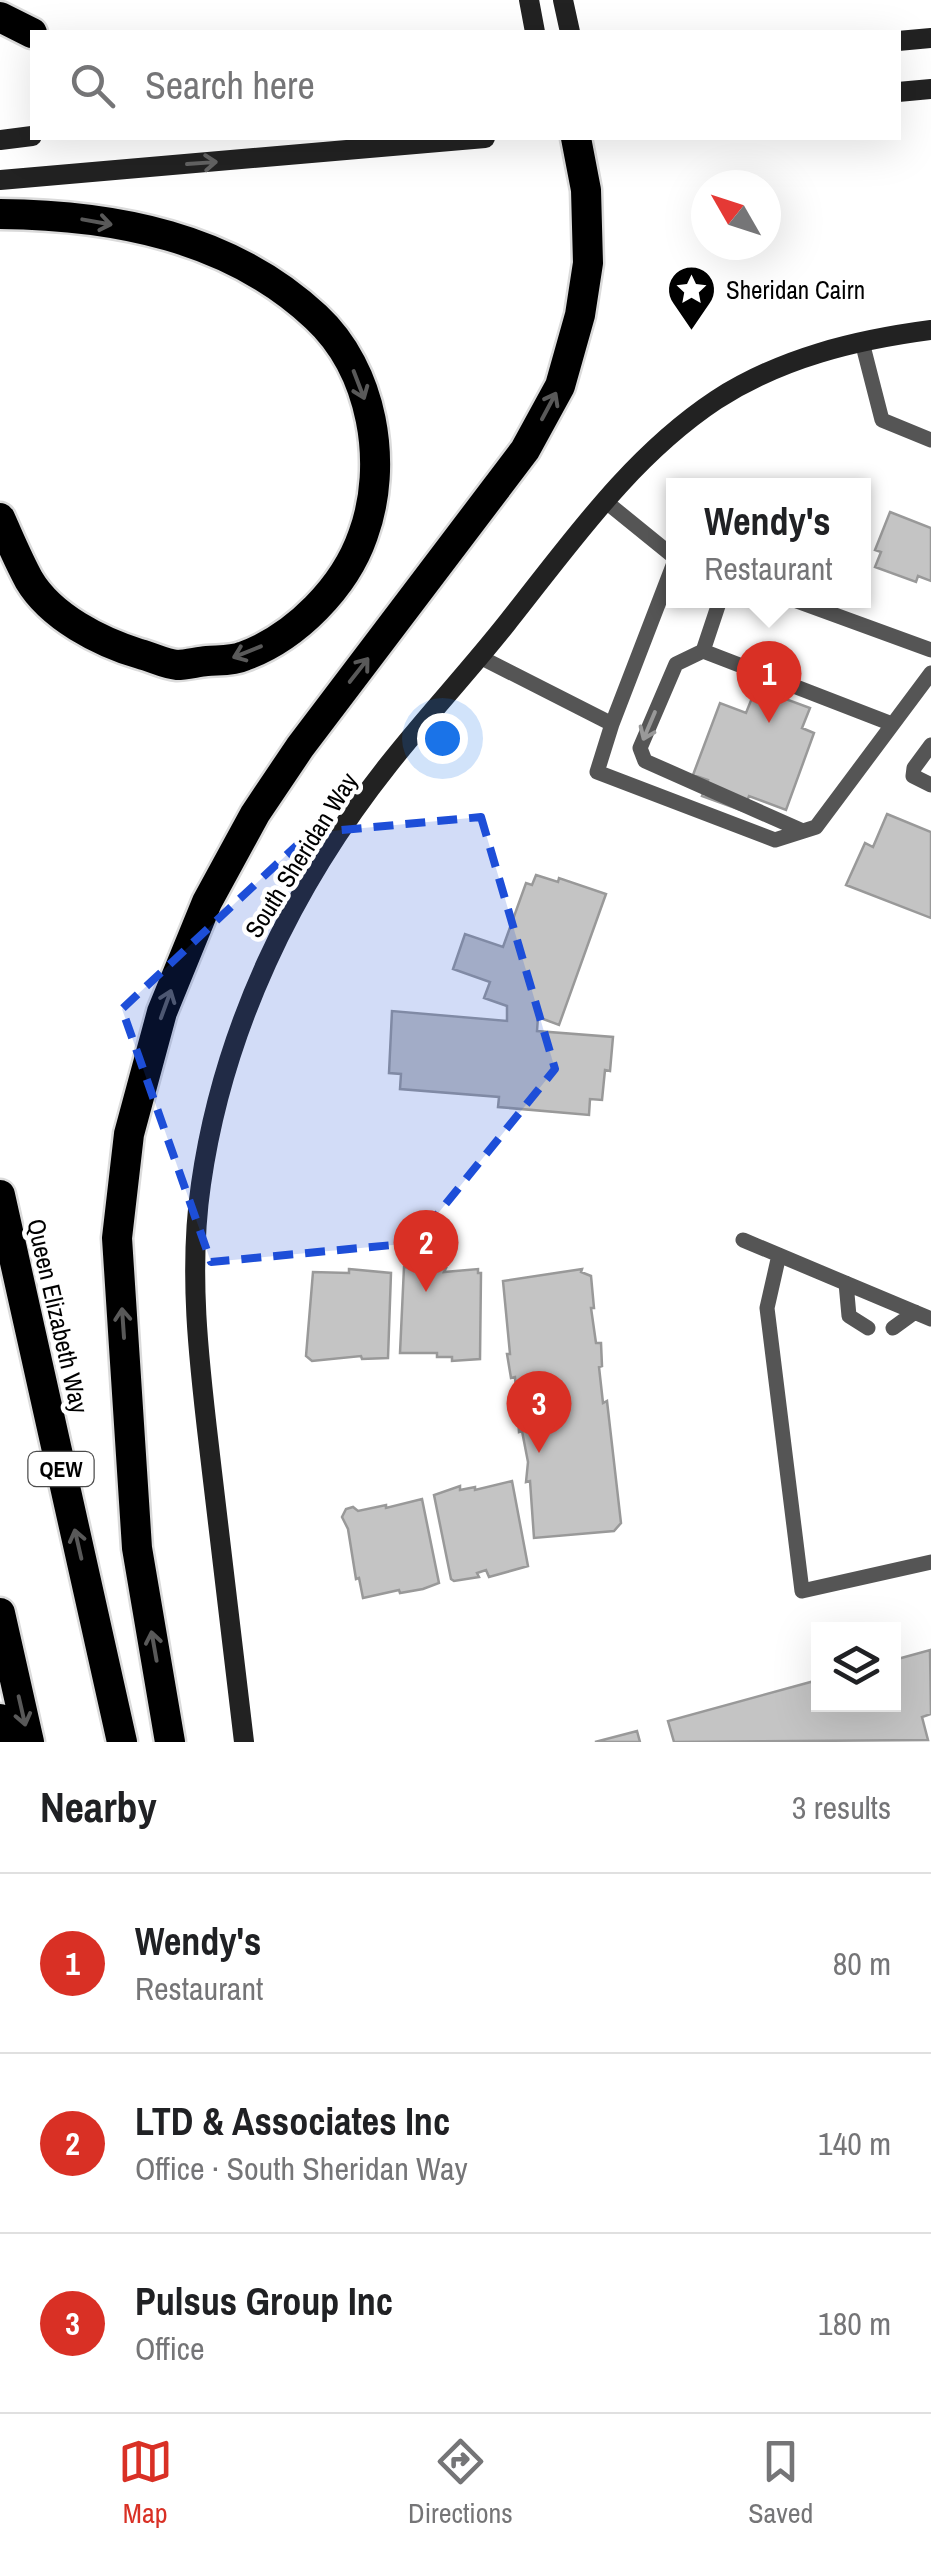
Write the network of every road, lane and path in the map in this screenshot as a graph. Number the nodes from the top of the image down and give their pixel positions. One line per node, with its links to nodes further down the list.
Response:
1 (529, 0): 4 (street)
2 (563, 0): 5 (street)
3 (0, 17): 6 (highway)
4 (535, 30)
5 (570, 30)
6 (30, 32)
7 (931, 38): 8 (street)
8 (901, 41)
9 (931, 89): 10 (street)
10 (901, 92)
11 (30, 136): 12 (street)
12 (0, 140)
13 (462, 140): 15 (street, one-way to 13)
14 (576, 140): 48 (highway, one-way to 14)
15 (0, 180)
16 (0, 214): 21 (highway, one-way to 21)
17 (931, 330): 18 (street, South Sheridan Way)
18 (862, 342): 19 (lane); 20 (street, South Sheridan Way)
19 (931, 440)
20 (604, 502): 22 (lane); 28 (street, South Sheridan Way)
21 (0, 518)
22 (666, 553)
23 (666, 581): 30 (lane)
24 (717, 608): 27 (lane)
25 (816, 608): 26 (lane)
26 (931, 650)
27 (702, 651): 31 (lane); 34 (lane, one-way to 34)
28 (480, 657): 30 (lane); 49 (street, South Sheridan Way)
29 (931, 673): 31 (lane)
30 (612, 724): 34 (lane)
31 (892, 724): 34 (lane)
32 (931, 745): 33 (lane)
33 (931, 786)
34 (803, 831)
35 (0, 1195): 47 (highway, Queen Elizabeth Way / QEW, one-way to 35)
36 (743, 1240): 37 (lane)
37 (779, 1255): 38 (lane); 42 (lane)
38 (846, 1283): 39 (lane); 40 (lane)
39 (923, 1316): 41 (lane)
40 (868, 1328)
41 (892, 1328)
42 (931, 1562)
43 (0, 1613): 46 (highway, one-way to 46)
44 (0, 1719): 45 (highway)
45 (6, 1742)
46 (29, 1742)
47 (122, 1742)
48 (170, 1742)
49 (244, 1742)

